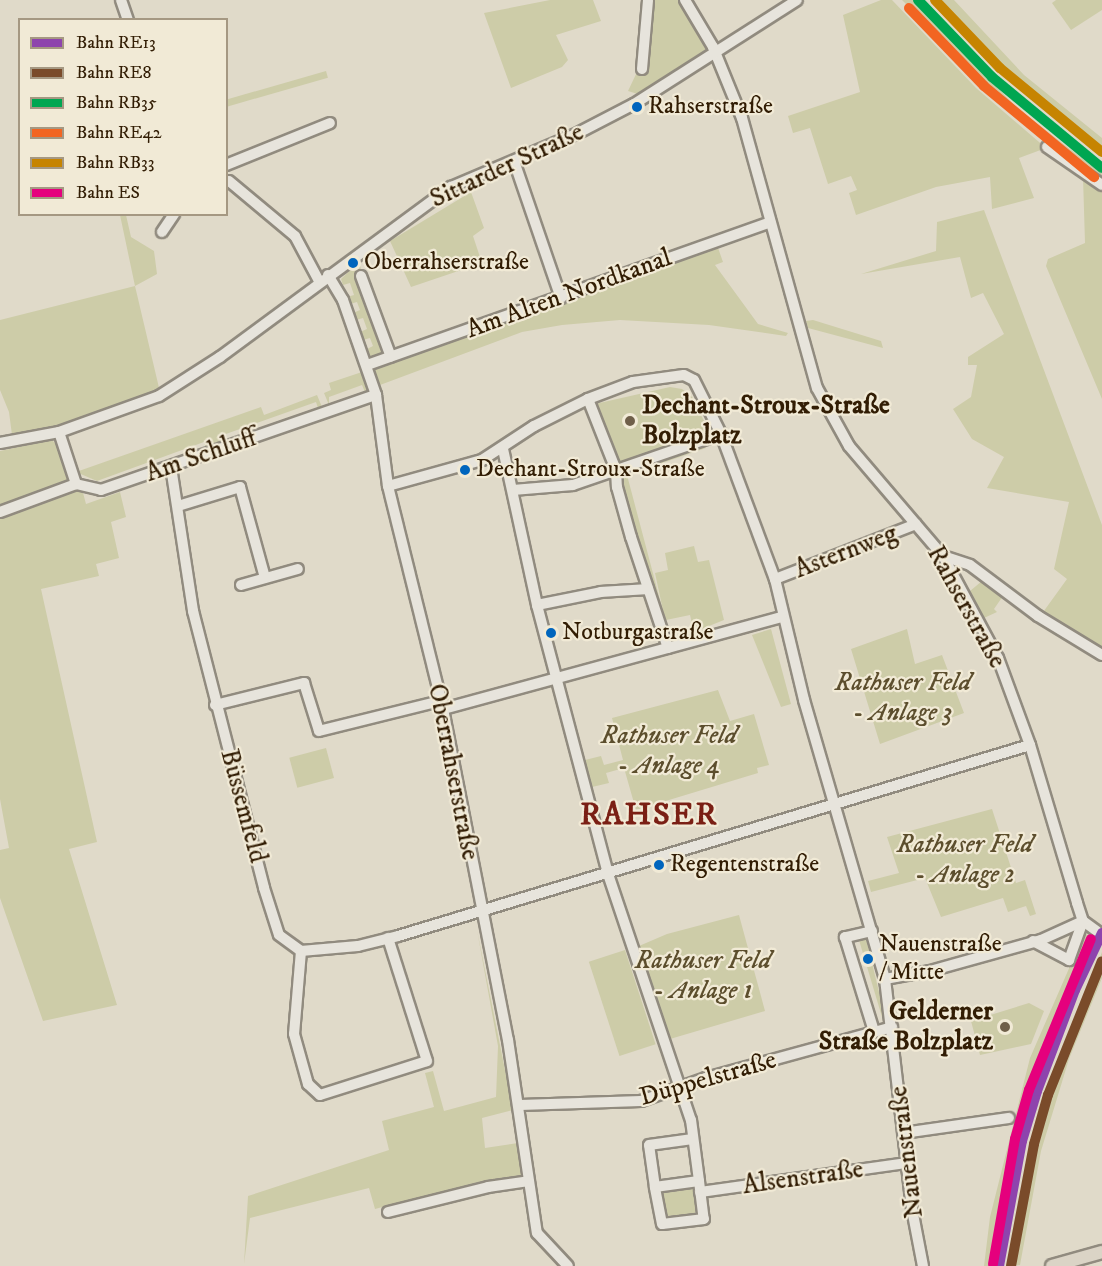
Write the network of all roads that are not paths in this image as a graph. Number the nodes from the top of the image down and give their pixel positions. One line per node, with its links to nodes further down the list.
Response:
1 (121, 0): 5 (street)
2 (648, 0): 7 (street)
3 (685, 0): 6 (street, Rahserstraße)
4 (797, 0): 6 (street, Sittarder Straße)
5 (127, 18)
6 (716, 54): 10 (street, Sittarder Straße); 15 (street, Rahserstraße)
7 (642, 69)
8 (330, 123): 11 (street)
9 (1047, 147): 13 (street)
10 (514, 160): 18 (street, Sittarder Straße); 19 (street)
11 (232, 163): 12 (street)
12 (228, 182): 18 (street, Oberrahserstraße)
13 (1102, 185)
14 (173, 216): 16 (street)
15 (770, 222): 19 (street, Am Alten Nordkanal); 35 (street, Rahserstraße)
16 (162, 232)
17 (361, 276): 20 (street)
18 (323, 278): 21 (street, Oberrahserstraße); 24 (street, Sittarder Straße)
19 (561, 297): 20 (street, Am Alten Nordkanal)
20 (391, 357): 21 (street, Am Alten Nordkanal)
21 (367, 365): 22 (street, Oberrahserstraße)
22 (376, 395): 28 (street, Am Schluff); 31 (street, Oberrahserstraße)
23 (588, 399): 25 (street); 27 (street); 29 (street)
24 (59, 432): 26 (street, Sittarder Straße); 30 (street)
25 (721, 434): 29 (street); 39 (street)
26 (0, 443)
27 (503, 449): 31 (street); 32 (street)
28 (171, 467): 30 (street, Am Schluff); 33 (street, Büssemfeld)
29 (616, 470): 32 (street); 41 (street)
30 (76, 484): 34 (street)
31 (388, 486): 48 (street, Oberrahserstraße)
32 (513, 490): 42 (street)
33 (178, 506): 38 (street); 47 (street, Büssemfeld)
34 (0, 512)
35 (916, 524): 36 (street, Rahserstraße); 39 (street, Asternweg)
36 (943, 556): 45 (street); 49 (street, Rahserstraße)
37 (298, 569): 38 (street)
38 (265, 578): 40 (street)
39 (775, 579): 43 (street)
40 (241, 585)
41 (648, 589): 42 (street); 44 (street)
42 (537, 605): 46 (street)
43 (782, 617): 44 (street); 50 (street)
44 (668, 648): 46 (street)
45 (1102, 655)
46 (556, 679): 48 (street); 51 (street)
47 (215, 705): 48 (street); 58 (street, Büssemfeld)
48 (441, 705): 52 (street, Oberrahserstraße)
49 (1030, 745): 50 (street); 53 (street, Rahserstraße)
50 (837, 804): 51 (street); 55 (street, Nauenstraße)
51 (608, 874): 52 (street); 62 (street)
52 (482, 911): 56 (street); 63 (street, Oberrahserstraße)
53 (1083, 921): 54 (street); 57 (street); 57 (street)
54 (1097, 931)
55 (872, 932): 59 (street, Nauenstraße); 61 (street)
56 (388, 938): 58 (street); 58 (street)
57 (1033, 941): 59 (street)
58 (301, 951)
59 (885, 979): 60 (street, Nauenstraße)
60 (892, 1027): 61 (street, Düppelstraße); 65 (street, Nauenstraße)
61 (874, 1031): 62 (street, Düppelstraße)
62 (678, 1088): 63 (street, Düppelstraße); 66 (street)
63 (520, 1105): 68 (street, Oberrahserstraße)
64 (1009, 1118): 65 (street)
65 (903, 1133): 67 (street, Nauenstraße)
66 (693, 1139): 69 (street); 70 (street)
67 (906, 1162): 71 (street, Alsenstraße); 75 (street, Nauenstraße)
68 (529, 1181): 72 (street); 74 (street, Oberrahserstraße)
69 (699, 1181): 70 (street); 71 (street)
70 (655, 1187): 71 (street)
71 (700, 1192)
72 (388, 1212)
73 (1102, 1252): 76 (main road)
74 (568, 1266)
75 (923, 1266)
76 (1054, 1266)

